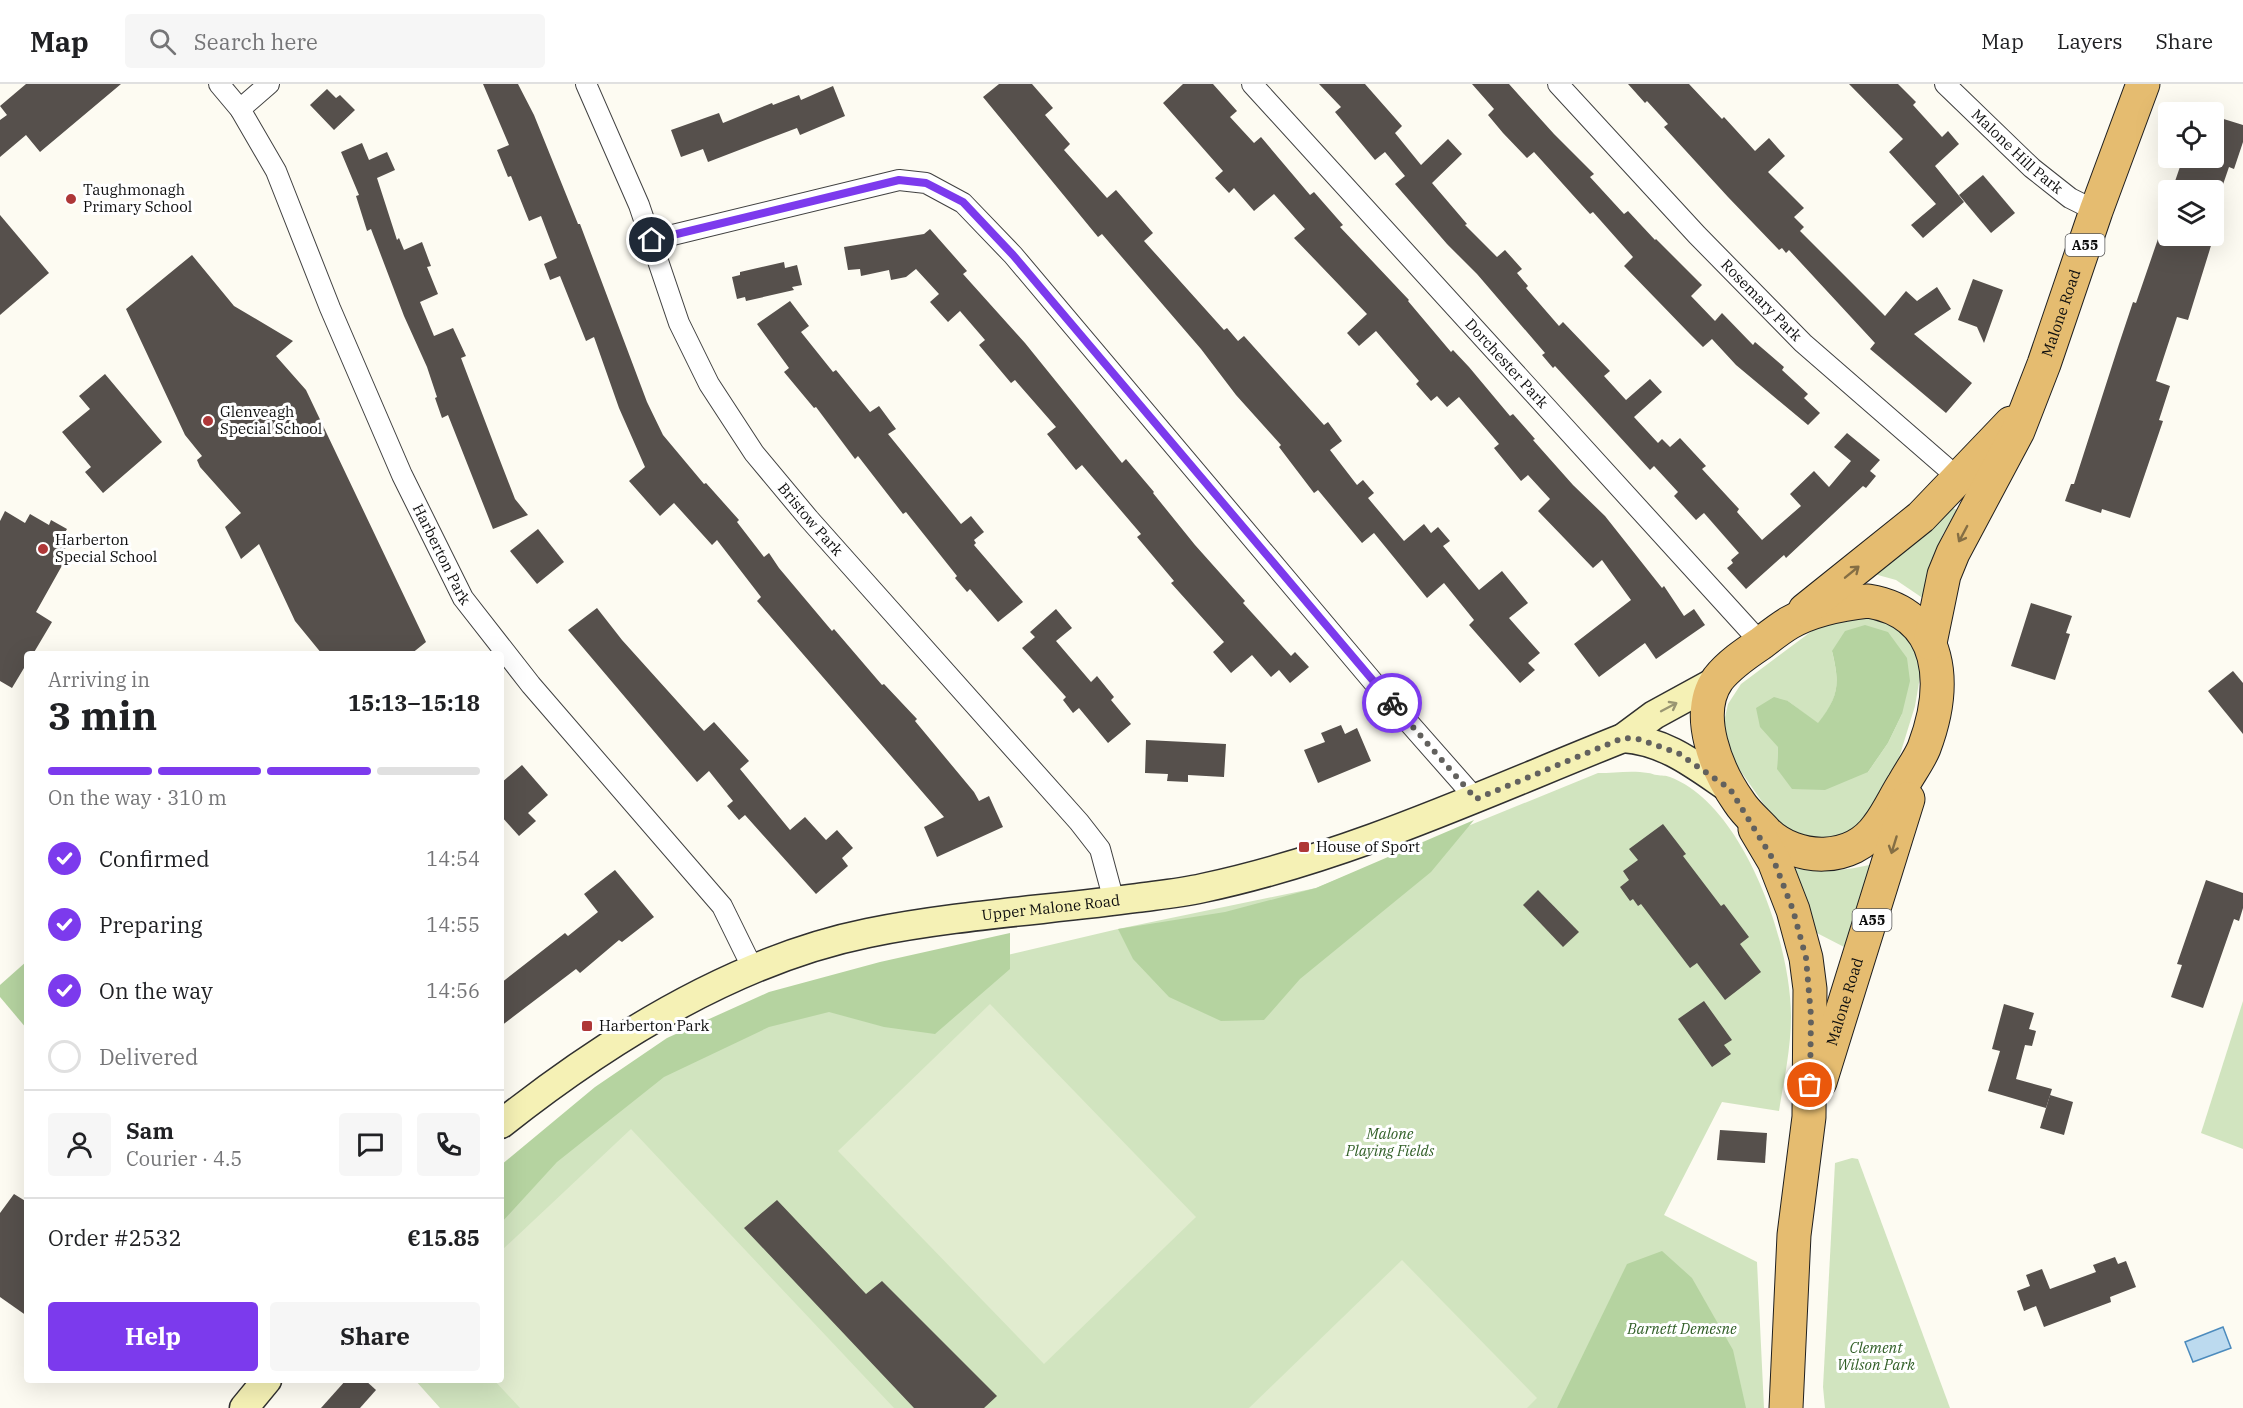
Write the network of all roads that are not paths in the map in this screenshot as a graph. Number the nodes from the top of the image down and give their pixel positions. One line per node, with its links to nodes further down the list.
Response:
1 (219, 84): 8 (street, Harberton Park)
2 (269, 84): 8 (street)
3 (586, 84): 10 (street, Bristow Park)
4 (1252, 84): 16 (street, Dorchester Park)
5 (1558, 84): 12 (street, Rosemary Park)
6 (1945, 84): 9 (street, Malone Hill Park)
7 (2143, 84): 9 (highway, Malone Road / A55)
8 (240, 109): 25 (street, Harberton Park)
9 (2096, 211): 11 (highway, Malone Road / A55)
10 (652, 240): 23 (street); 24 (street, Bristow Park)
11 (2026, 406): 12 (highway, Malone Road / A55); 13 (highway, Malone Road / A55)
12 (1958, 478): 13 (street, Rosemary Park); 15 (highway, Malone Road / A55, one-way to 12)
13 (1983, 499): 14 (highway, Malone Road / A55, one-way to 14)
14 (1940, 598): 17 (highway, Malone Road / A55); 19 (highway, Malone Road / A55)
15 (1790, 622): 16 (highway, A55); 17 (highway, A55)
16 (1761, 643): 18 (highway, A55)
17 (1930, 643): 19 (highway, A55)
18 (1718, 680): 20 (main road, Upper Malone Road, one-way to 18); 22 (highway, A55)
19 (1937, 701): 21 (highway, A55)
20 (1623, 738): 22 (main road); 23 (main road, Upper Malone Road)
21 (1924, 749): 22 (highway, A55); 26 (highway, Malone Road / A55, one-way to 26)
22 (1735, 796): 26 (highway, Malone Road / A55)
23 (1476, 799): 24 (main road, Upper Malone Road)
24 (1114, 901): 25 (main road, Upper Malone Road)
25 (753, 969): 27 (main road, Upper Malone Road)
26 (1809, 1118): 30 (highway, Malone Road / A55)
27 (504, 1122)
28 (265, 1383): 29 (main road)
29 (244, 1408)
30 (1786, 1408)

